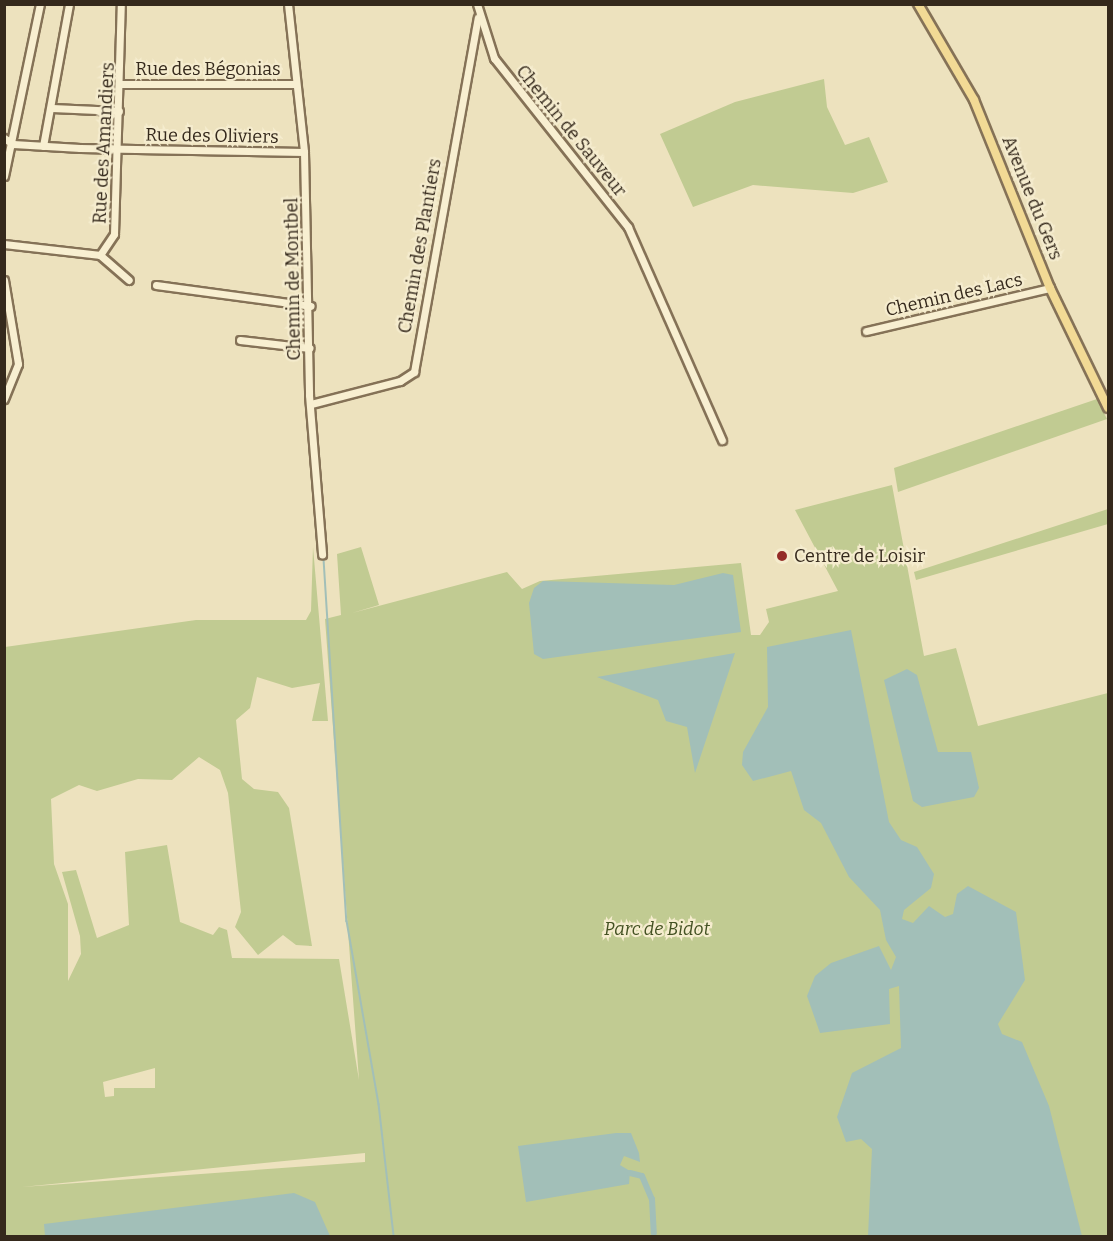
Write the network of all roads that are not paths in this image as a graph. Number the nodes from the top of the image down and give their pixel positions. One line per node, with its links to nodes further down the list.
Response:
1 (40, 4): 12 (street)
2 (69, 4): 10 (street)
3 (121, 4): 8 (street, Rue des Amandiers)
4 (288, 4): 9 (street, Chemin de Montbel)
5 (477, 4): 7 (street, Chemin de Sauveur)
6 (918, 4): 22 (main road, Avenue du Gers)
7 (478, 18): 28 (street, Chemin des Plantiers); 30 (street, Chemin de Sauveur)
8 (120, 84): 9 (street, Rue des Bégonias); 11 (street, Rue des Amandiers)
9 (296, 84): 15 (street, Chemin de Montbel)
10 (52, 108): 11 (street); 13 (street)
11 (119, 111): 14 (street, Rue des Amandiers)
12 (7, 140): 13 (street, Rue des Oliviers); 16 (street)
13 (43, 146): 14 (street, Rue des Oliviers)
14 (120, 150): 15 (street, Rue des Oliviers); 18 (street, Rue des Amandiers)
15 (304, 152): 23 (street, Chemin de Montbel)
16 (4, 176)
17 (4, 244): 18 (street)
18 (100, 255): 20 (street)
19 (4, 280): 27 (street)
20 (129, 280)
21 (156, 285): 23 (street)
22 (1050, 288): 24 (street, Chemin des Lacs); 29 (main road, Avenue du Gers)
23 (311, 306): 26 (street, Chemin de Montbel)
24 (866, 331)
25 (240, 340): 26 (street)
26 (310, 348): 28 (street, Chemin de Montbel)
27 (4, 399)
28 (312, 405): 31 (street, Chemin de Montbel)
29 (1108, 408)
30 (722, 440)
31 (322, 554)

